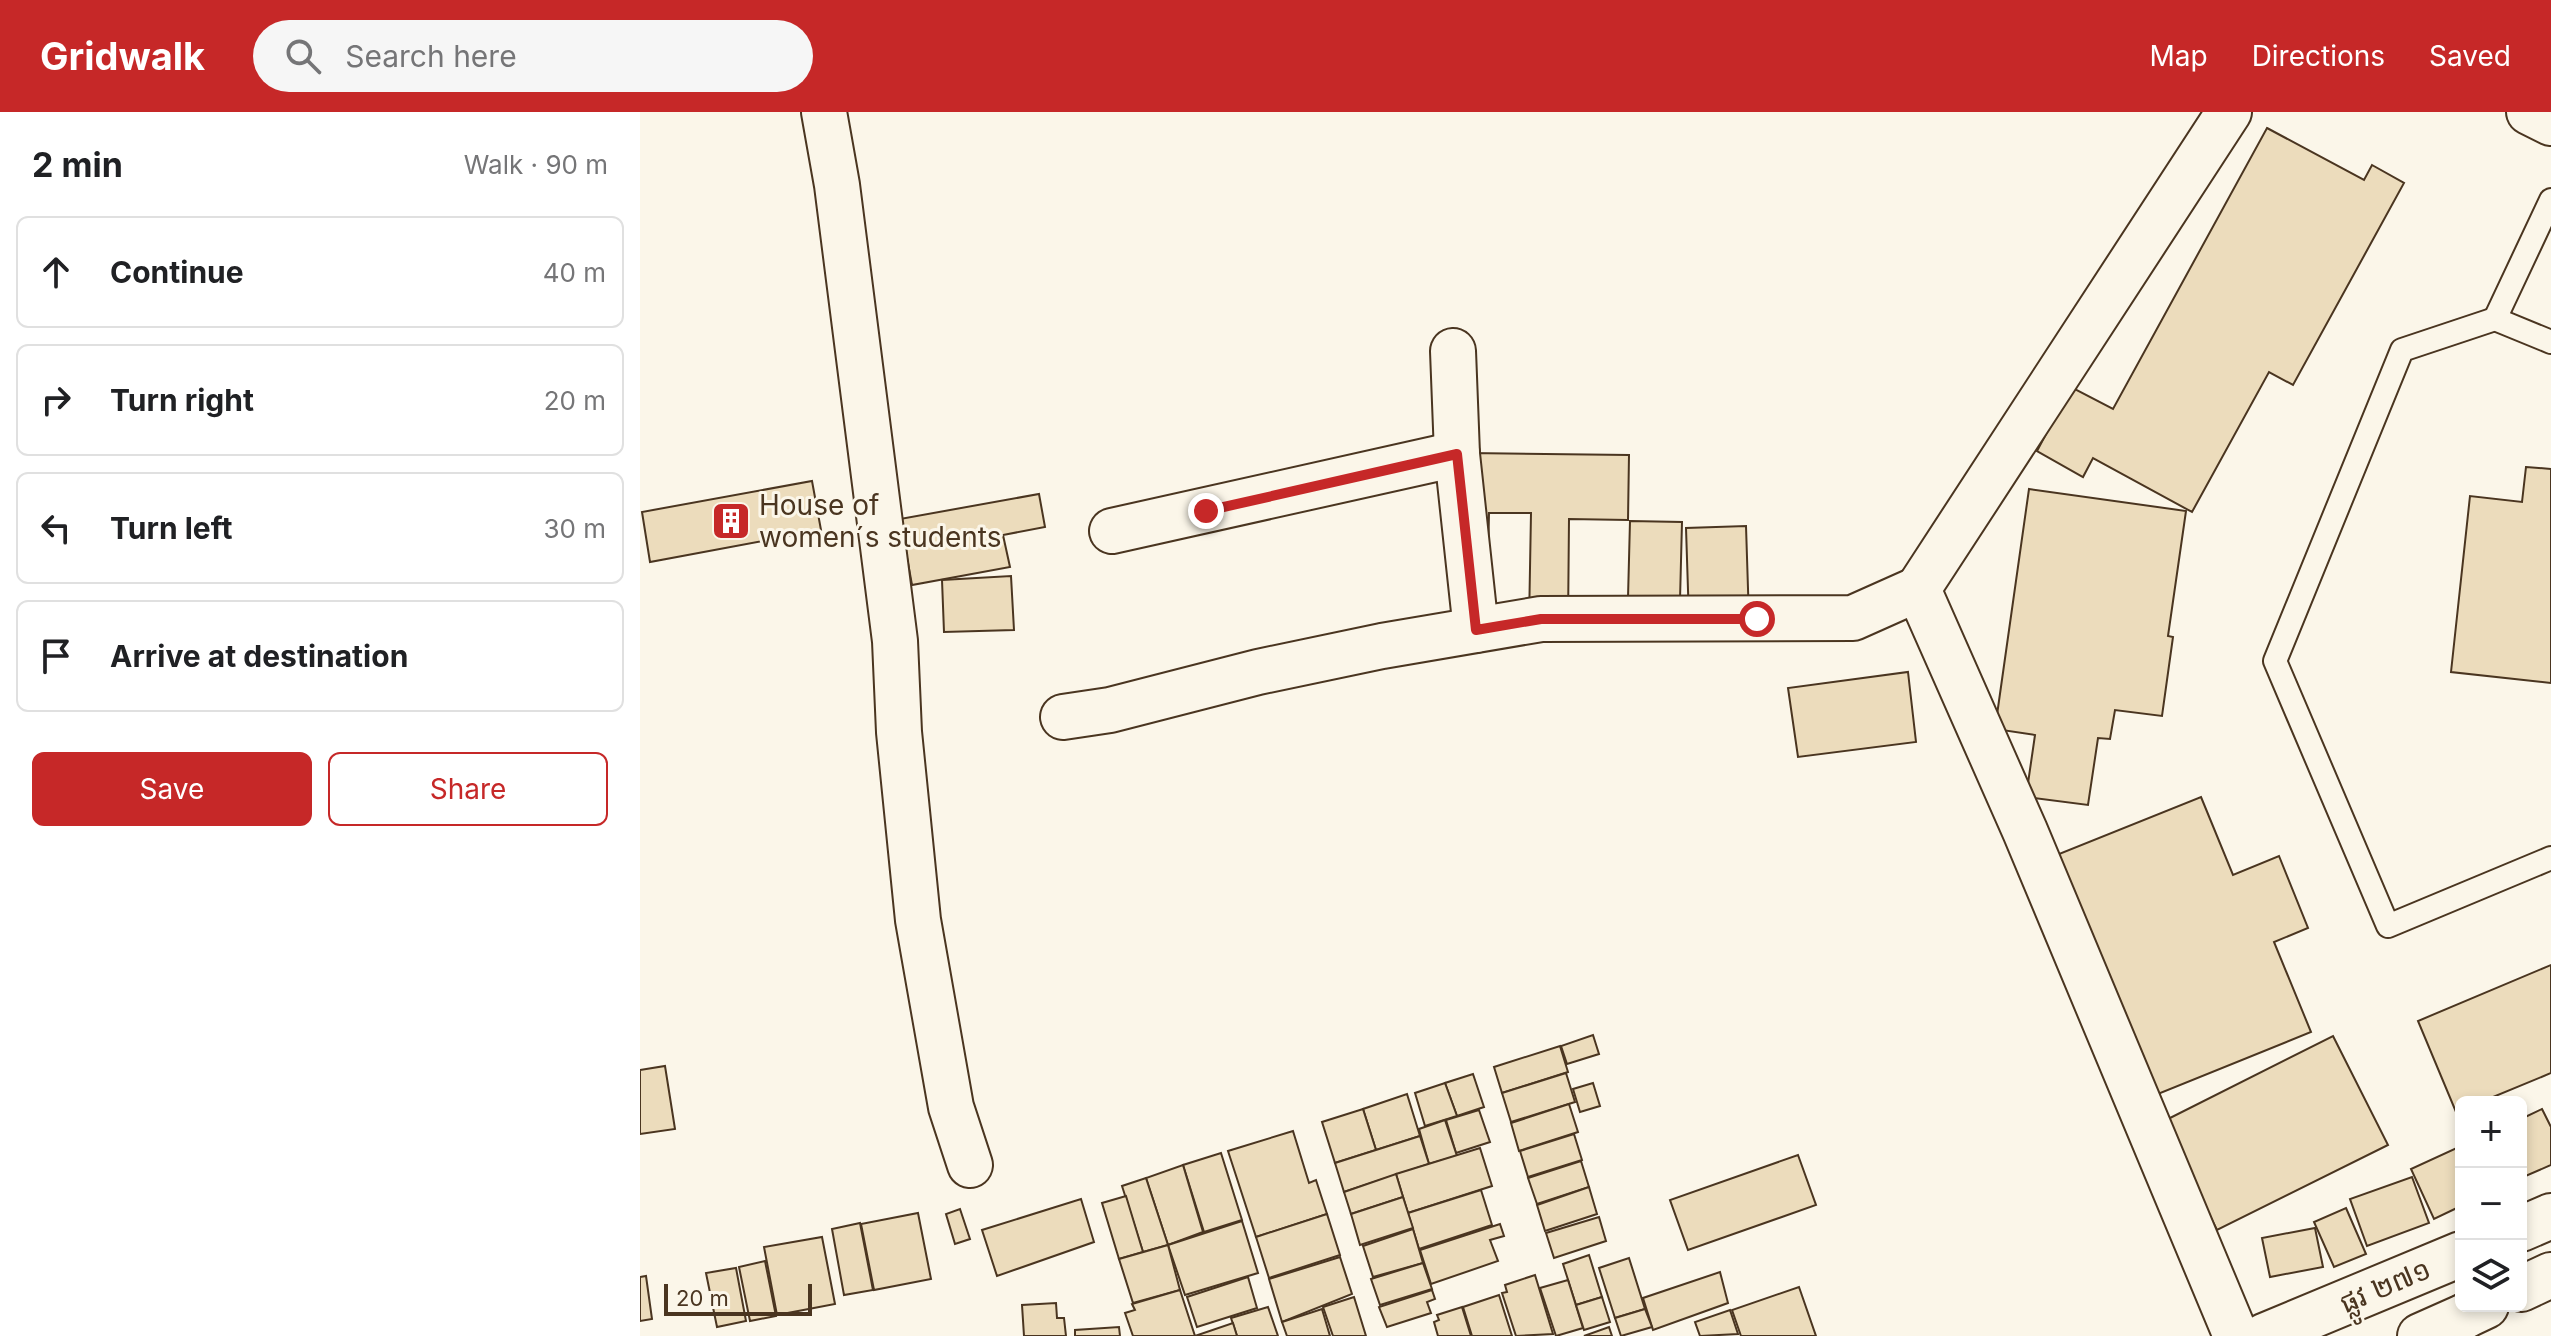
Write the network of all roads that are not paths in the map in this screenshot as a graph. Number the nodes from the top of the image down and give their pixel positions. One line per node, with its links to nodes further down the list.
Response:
1 (824, 112): 15 (main road)
2 (2229, 112): 11 (main road)
3 (2529, 112): 4 (main road)
4 (2551, 123)
5 (2551, 200): 6 (lane)
6 (2495, 319): 7 (lane); 14 (lane)
7 (2551, 342)
8 (1453, 351): 9 (main road)
9 (1457, 454): 10 (main road); 12 (main road)
10 (1112, 531)
11 (1918, 589): 12 (main road); 22 (main road)
12 (1476, 630): 13 (main road)
13 (1063, 717)
14 (2551, 858)
15 (970, 1165)
16 (2551, 1216): 17 (main road)
17 (2527, 1226)
18 (2455, 1256): 23 (main road, ផ្លូវ ២៧១)
19 (2551, 1275): 20 (main road)
20 (2527, 1286)
21 (2473, 1312): 24 (main road)
22 (2236, 1336)
23 (2264, 1336)
24 (2420, 1336)

